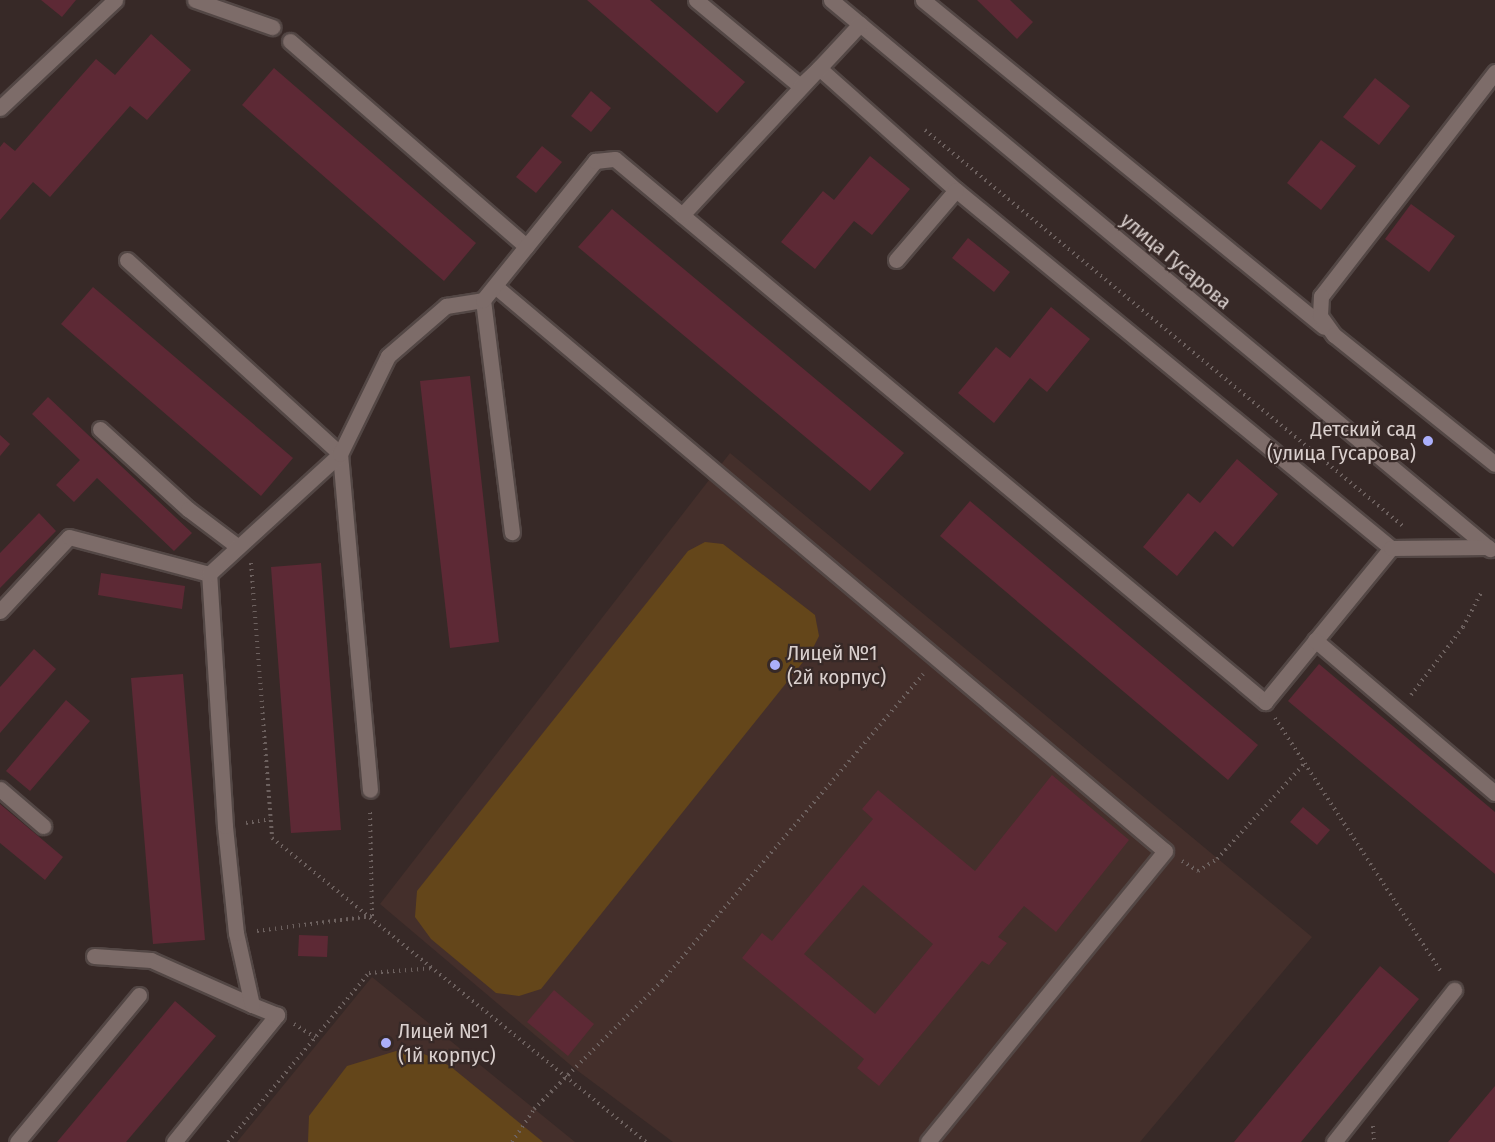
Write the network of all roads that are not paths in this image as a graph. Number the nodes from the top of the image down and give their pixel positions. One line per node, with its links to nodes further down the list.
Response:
1 (115, 0): 12 (street)
2 (195, 0): 7 (street)
3 (696, 0): 11 (street)
4 (831, 0): 6 (street, улица Гусарова)
5 (923, 0): 20 (street)
6 (860, 24): 9 (street); 27 (street, улица Гусарова)
7 (272, 27)
8 (290, 41): 15 (street)
9 (819, 68): 11 (street); 13 (street)
10 (1495, 72): 20 (street)
11 (800, 86): 14 (street)
12 (0, 108)
13 (956, 190): 17 (street); 26 (street)
14 (682, 215): 15 (street); 30 (street)
15 (526, 246): 18 (street)
16 (127, 260): 22 (street)
17 (896, 260)
18 (495, 285): 19 (street); 41 (street)
19 (483, 300): 22 (street); 24 (street)
20 (1334, 334): 23 (street)
21 (100, 429): 25 (street)
22 (340, 454): 25 (street); 32 (street)
23 (1495, 464)
24 (512, 532)
25 (237, 546): 28 (street)
26 (1391, 548): 27 (street); 30 (street)
27 (1491, 550)
28 (209, 574): 29 (street); 38 (street)
29 (0, 611)
30 (1315, 640): 33 (street)
31 (0, 789): 34 (street)
32 (370, 790)
33 (1495, 793)
34 (43, 826)
35 (94, 956): 38 (street)
36 (1454, 990): 42 (street)
37 (139, 995): 39 (street)
38 (252, 1005): 40 (street)
39 (17, 1142)
40 (174, 1142)
41 (928, 1142)
42 (1334, 1142)

